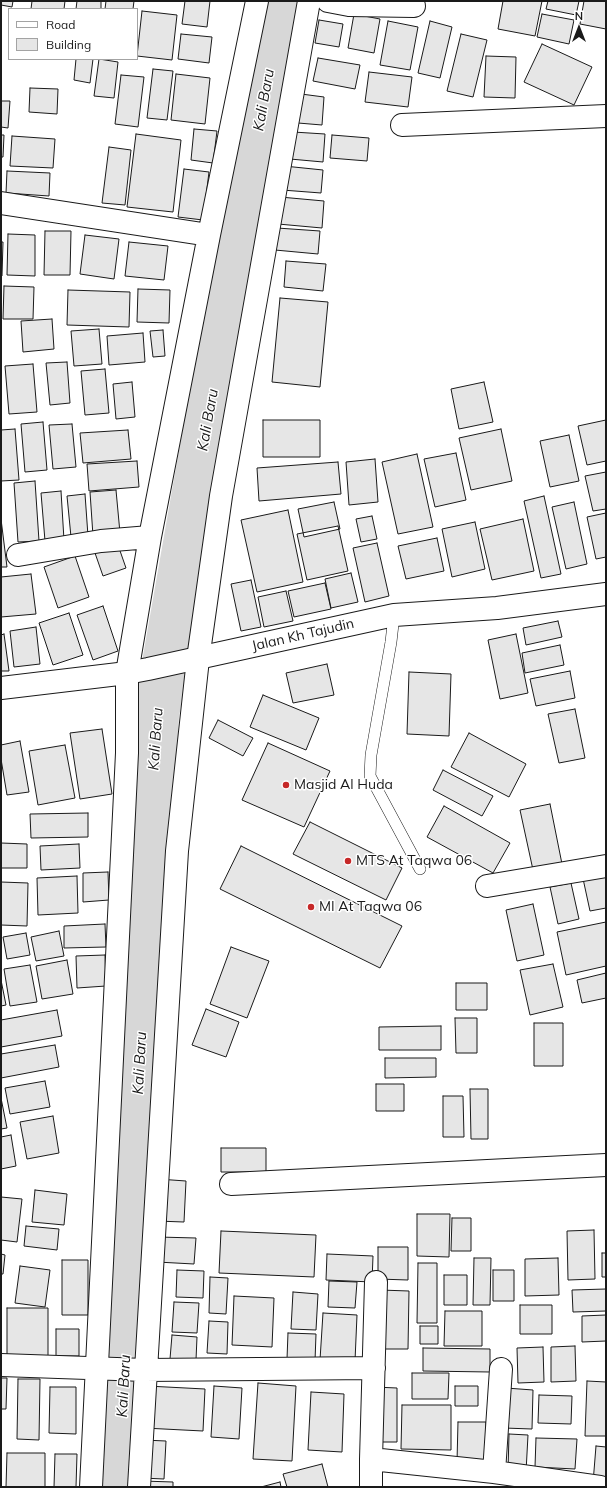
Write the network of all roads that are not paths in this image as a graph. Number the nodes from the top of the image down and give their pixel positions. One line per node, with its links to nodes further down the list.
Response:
1 (257, 1): 8 (street)
2 (309, 1): 13 (street)
3 (328, 1): 4 (street)
4 (414, 6)
5 (606, 116): 6 (street)
6 (402, 125)
7 (1, 203): 8 (street)
8 (209, 235): 9 (street)
9 (150, 537): 10 (street); 14 (street)
10 (18, 555)
11 (606, 594): 12 (street, Jalan Kh Tajudin)
12 (394, 615): 13 (street, Jalan Kh Tajudin); 17 (lane)
13 (189, 661): 14 (street, Jalan Kh Tajudin); 26 (street)
14 (127, 673): 15 (street, Jalan Kh Tajudin); 23 (street)
15 (1, 688)
16 (606, 866): 18 (street)
17 (420, 869)
18 (487, 886)
19 (606, 1165): 20 (street)
20 (231, 1184)
21 (376, 1282): 24 (street)
22 (1, 1365): 23 (street)
23 (98, 1368): 26 (street); 29 (street)
24 (374, 1368): 26 (street); 27 (street)
25 (501, 1369): 28 (street)
26 (145, 1370): 30 (street)
27 (371, 1459): 28 (street); 31 (street)
28 (494, 1472): 32 (street)
29 (91, 1487)
30 (139, 1487)
31 (371, 1487)
32 (600, 1487)

